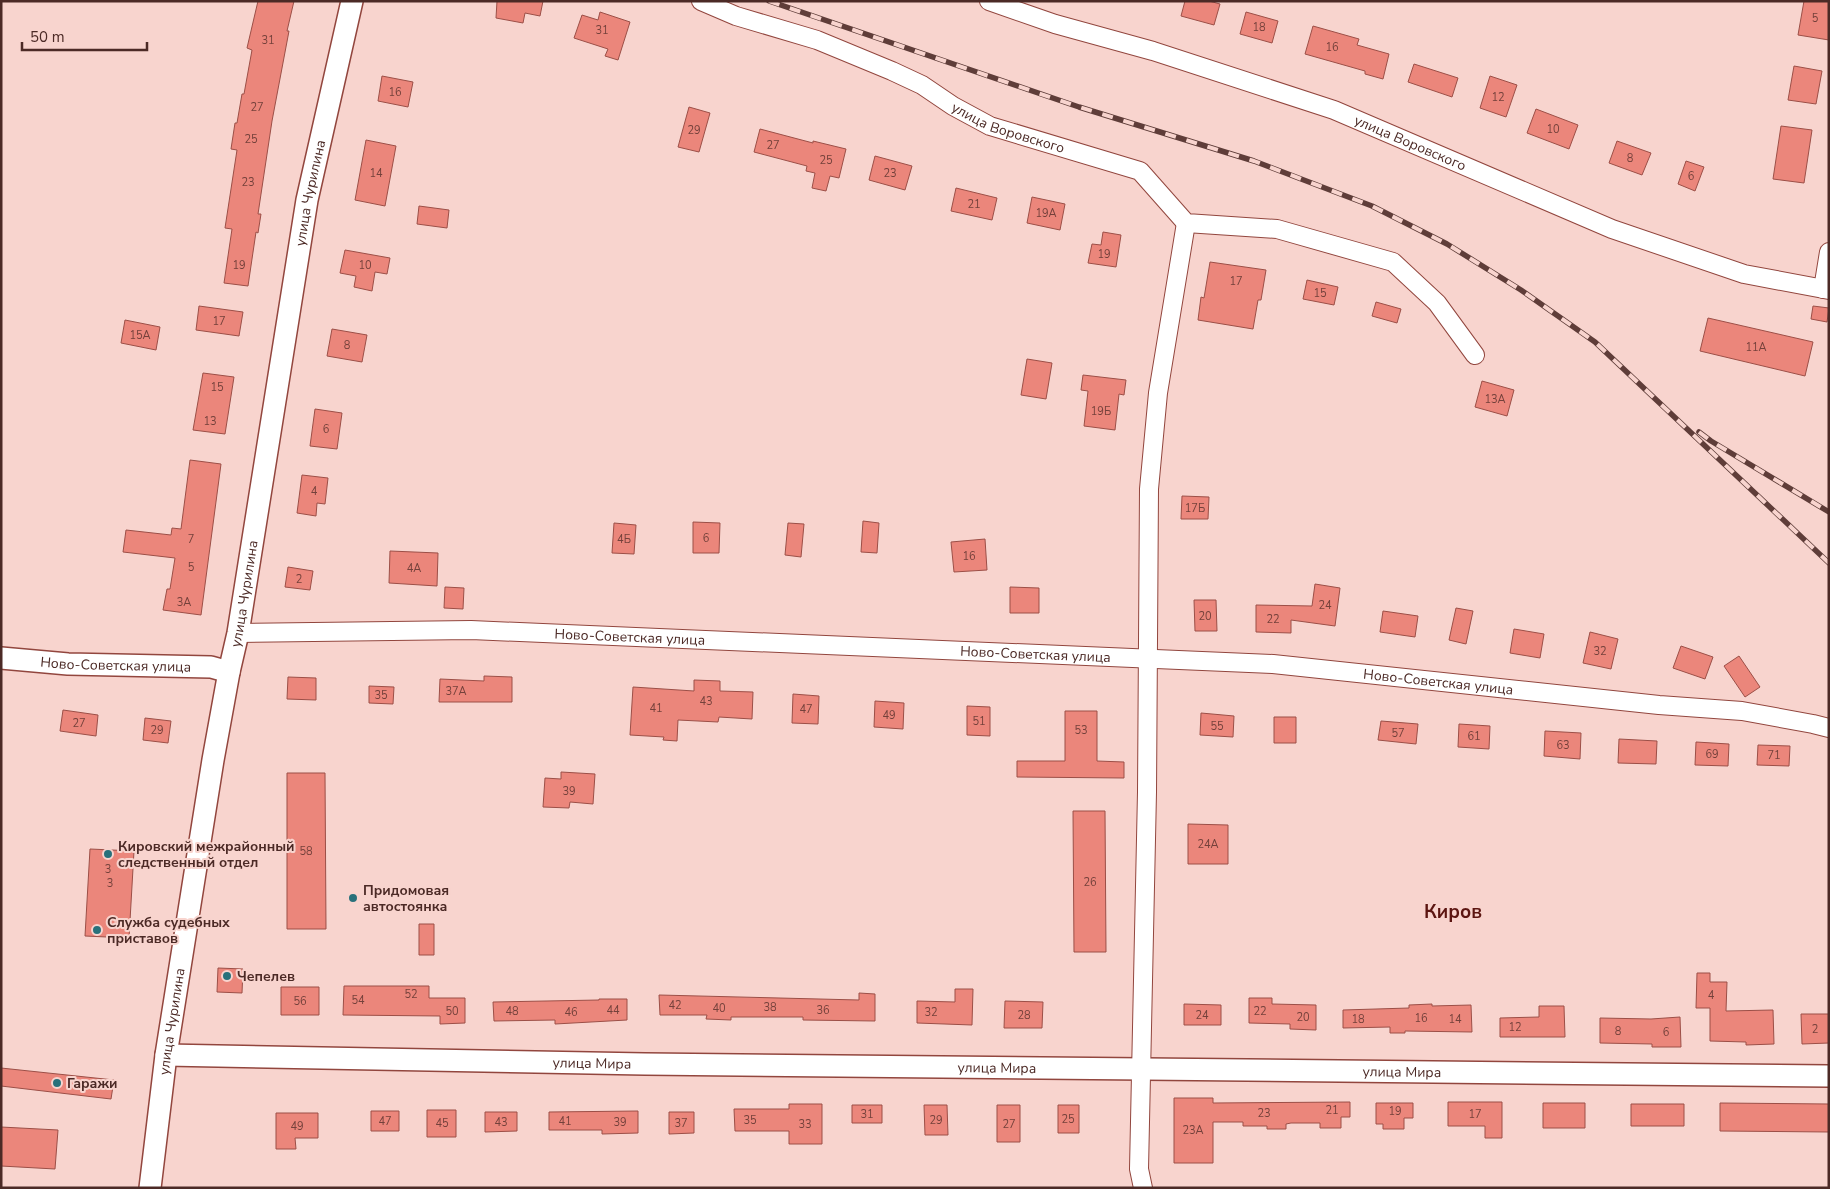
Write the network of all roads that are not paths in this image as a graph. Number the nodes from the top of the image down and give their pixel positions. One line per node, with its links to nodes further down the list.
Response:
1 (352, 1): 8 (street, улица Чурилина)
2 (701, 1): 4 (street, улица Воровского)
3 (990, 1): 6 (street, улица Воровского)
4 (1186, 223): 7 (street); 10 (street)
5 (1829, 252): 6 (street)
6 (1826, 290)
7 (1475, 355)
8 (238, 633): 10 (street, Ново-Советская улица); 11 (street, улица Чурилина)
9 (1, 658): 11 (street, Ново-Советская улица)
10 (1148, 660): 12 (street, Ново-Советская улица); 14 (street)
11 (228, 672): 13 (street, улица Чурилина)
12 (1829, 728)
13 (166, 1054): 14 (street, улица Мира); 16 (street, улица Чурилина)
14 (1142, 1068): 15 (street, улица Мира); 17 (street)
15 (1829, 1076)
16 (150, 1188)
17 (1143, 1188)

